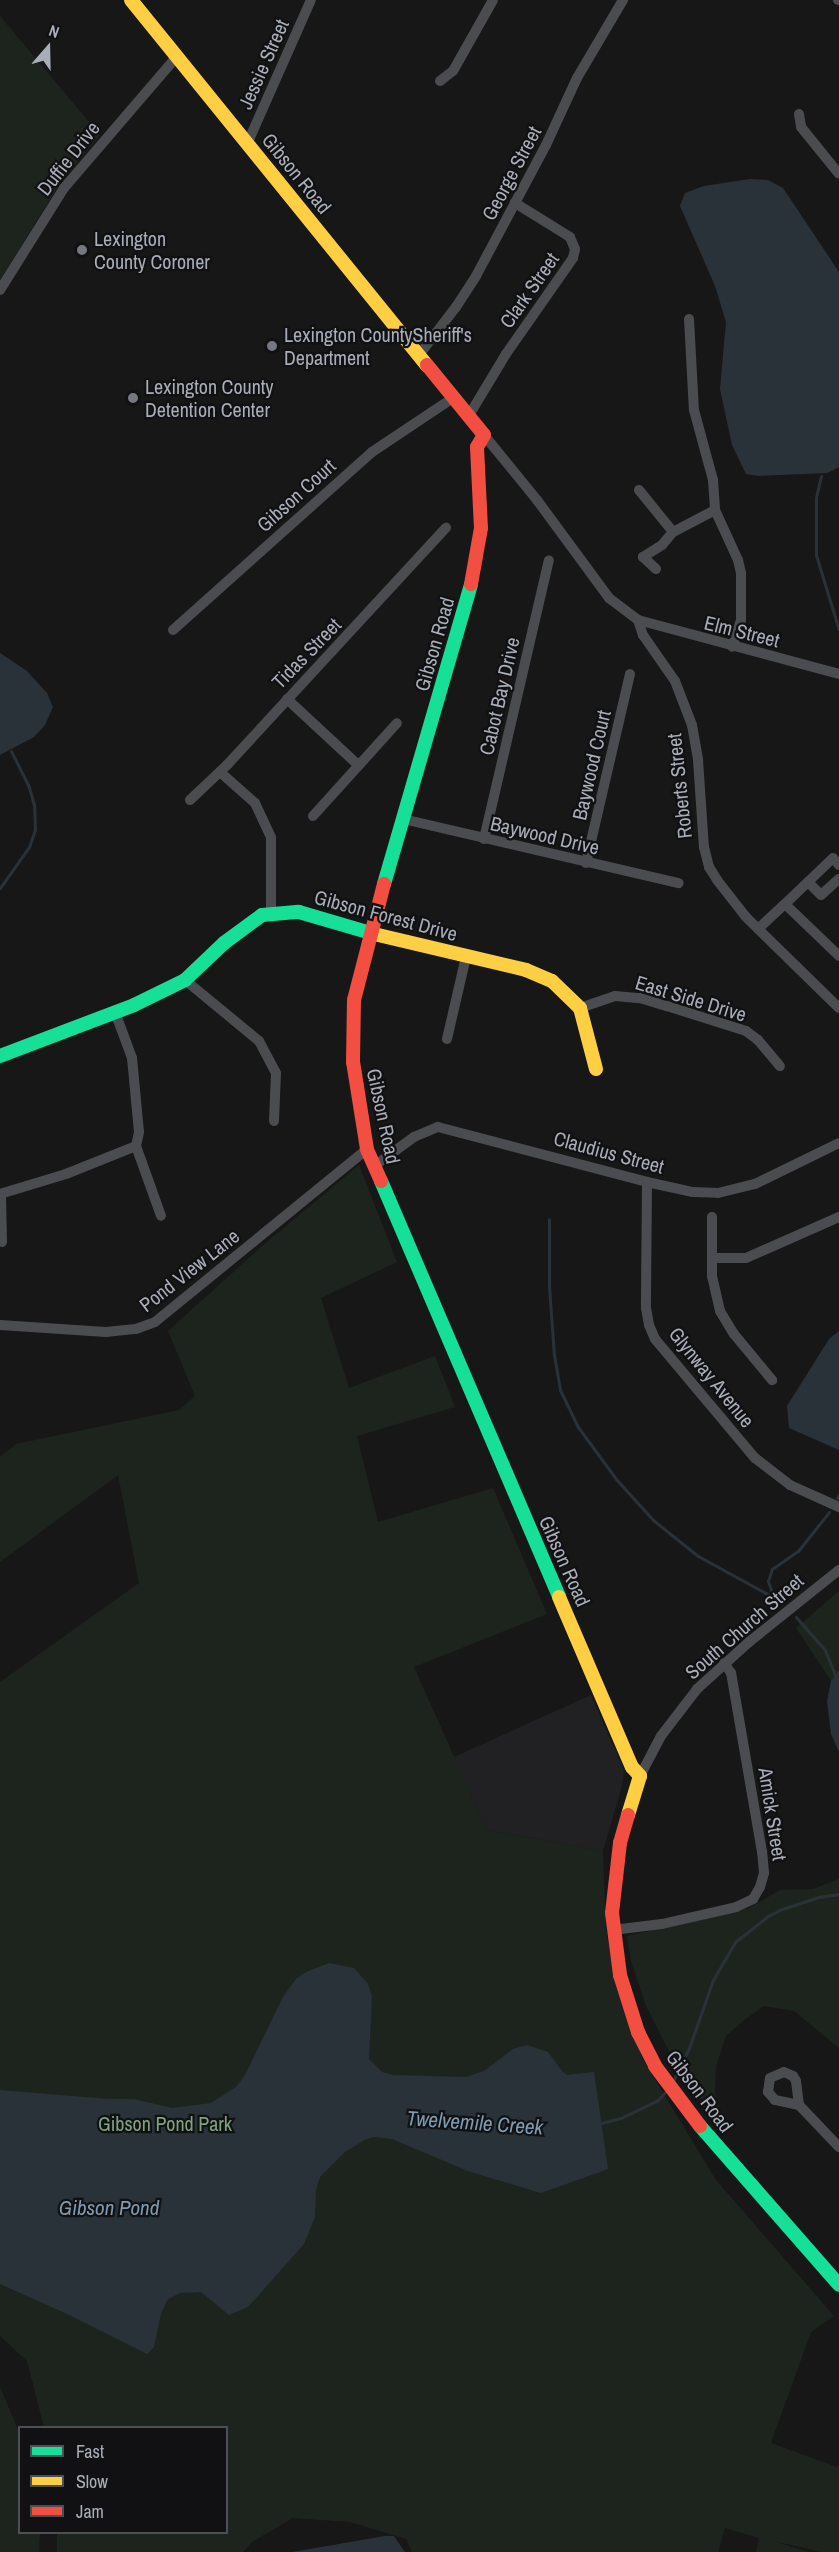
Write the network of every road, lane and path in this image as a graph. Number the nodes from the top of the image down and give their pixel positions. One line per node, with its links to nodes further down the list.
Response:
1 (131, 0): 5 (street, Gibson Road)
2 (311, 0): 8 (street, Jessie Street)
3 (493, 0): 6 (street)
4 (623, 0): 10 (street, George Street)
5 (177, 56): 8 (street, Gibson Road); 11 (street, Duffie Drive)
6 (440, 81)
7 (799, 114): 9 (street)
8 (248, 142): 13 (street, Gibson Road)
9 (839, 174)
10 (514, 203): 13 (street, George Street); 15 (street, Clark Street)
11 (0, 290)
12 (689, 319): 18 (street)
13 (419, 355): 14 (street, Gibson Road)
14 (453, 398): 15 (street, Gibson Road); 24 (street, Gibson Court)
15 (468, 417): 16 (street, Gibson Road)
16 (484, 435): 23 (street, Roberts Street); 34 (street, Gibson Road)
17 (639, 490): 20 (street)
18 (715, 510): 20 (street); 25 (street)
19 (446, 528): 28 (street, Tidas Street)
20 (673, 532): 22 (street)
21 (549, 561): 35 (street, Cabot Bay Drive)
22 (656, 569)
23 (638, 620): 25 (street, Elm Street); 43 (street, Roberts Street)
24 (173, 630)
25 (732, 647): 27 (street, Elm Street)
26 (630, 674): 36 (street, Baywood Court)
27 (839, 674)
28 (287, 699): 30 (street); 31 (street, Tidas Street)
29 (397, 723): 30 (street)
30 (358, 765): 33 (street)
31 (220, 772): 32 (street, Tidas Street); 42 (street)
32 (190, 800)
33 (313, 816)
34 (403, 819): 35 (street, Baywood Drive); 44 (street, Gibson Road)
35 (484, 839): 36 (street, Baywood Drive)
36 (586, 863): 40 (street, Baywood Drive)
37 (839, 865): 39 (street)
38 (839, 879): 39 (street)
39 (808, 882): 41 (street)
40 (679, 883)
41 (785, 904): 43 (street); 45 (street)
42 (271, 914): 44 (street, Gibson Forest Drive); 47 (street, Gibson Forest Drive)
43 (759, 928): 49 (street, Roberts Street)
44 (370, 933): 46 (street, Gibson Forest Drive); 58 (street, Gibson Road)
45 (839, 956)
46 (466, 957): 48 (street, Gibson Forest Drive); 51 (street)
47 (185, 980): 50 (street, Gibson Forest Drive); 55 (street)
48 (580, 1008): 53 (street, East Side Drive); 54 (street, Gibson Forest Drive)
49 (839, 1008)
50 (115, 1012): 52 (street, Gibson Forest Drive); 57 (street)
51 (447, 1039)
52 (0, 1056)
53 (780, 1066)
54 (596, 1069)
55 (274, 1121)
56 (839, 1143): 60 (street, Claudius Street)
57 (136, 1146): 61 (street); 62 (street)
58 (367, 1149): 59 (street, Gibson Road); 67 (street, Pond View Lane)
59 (373, 1167): 60 (street, Claudius Street); 72 (street, Gibson Road)
60 (647, 1182): 69 (street, Glynway Avenue)
61 (0, 1194): 65 (street)
62 (161, 1216)
63 (712, 1217): 66 (street)
64 (839, 1217): 66 (street)
65 (2, 1242)
66 (712, 1258): 68 (street)
67 (0, 1325)
68 (772, 1380)
69 (839, 1508)
70 (839, 1570): 71 (street, South Church Street)
71 (724, 1663): 72 (street, South Church Street); 73 (street, Amick Street)
72 (640, 1776): 73 (street, Gibson Road)
73 (613, 1930): 76 (street, Gibson Road)
74 (799, 2105): 75 (street)
75 (839, 2147)
76 (839, 2285)

